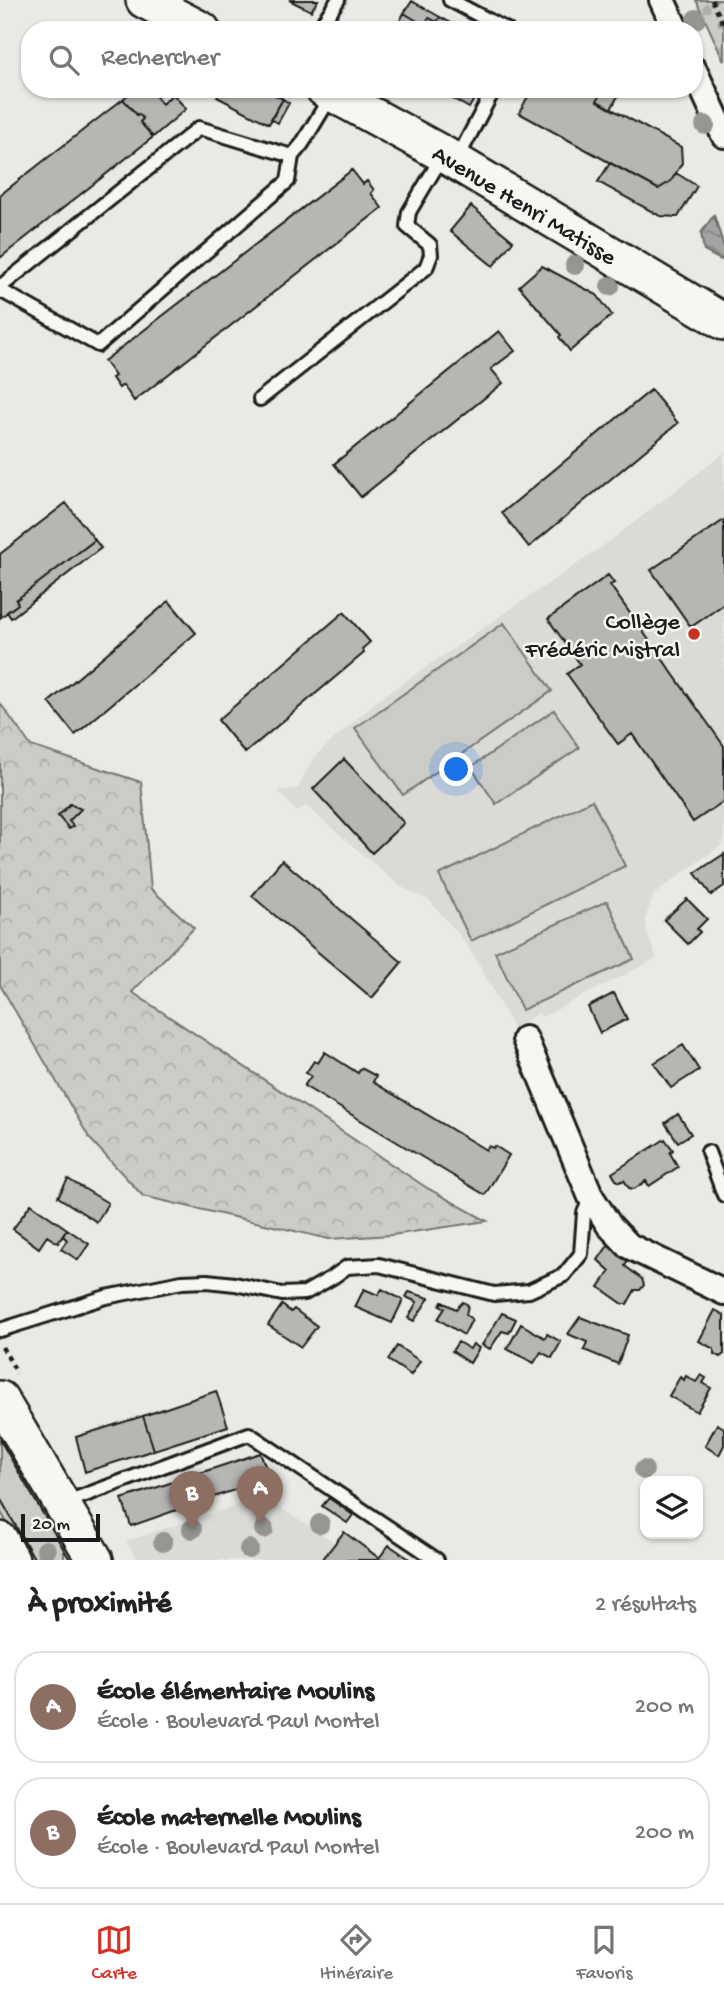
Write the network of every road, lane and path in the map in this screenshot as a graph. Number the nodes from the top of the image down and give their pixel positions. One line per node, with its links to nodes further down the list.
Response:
1 (144, 0): 6 (street)
2 (338, 0): 7 (lane)
3 (450, 0): 8 (lane)
4 (662, 0): 9 (street)
5 (712, 0): 10 (path)
6 (185, 21)
7 (324, 21)
8 (490, 21)
9 (672, 21)
10 (724, 26)
11 (703, 90): 15 (street)
12 (325, 98): 16 (lane)
13 (341, 98): 17 (street, Avenue Henri Matisse)
14 (488, 98): 17 (lane)
15 (724, 135)
16 (292, 156): 18 (lane); 18 (lane)
17 (449, 158): 19 (street, Avenue Henri Matisse); 20 (lane)
18 (0, 288)
19 (724, 322)
20 (260, 399)
21 (525, 1039): 24 (street)
22 (708, 1152): 23 (lane)
23 (724, 1195)
24 (591, 1197): 25 (street); 26 (lane)
25 (724, 1292)
26 (0, 1329)
27 (0, 1399): 28 (street)
28 (61, 1504): 30 (street); 32 (lane)
29 (0, 1540): 31 (street)
30 (84, 1553)
31 (11, 1560)
32 (437, 1560)

